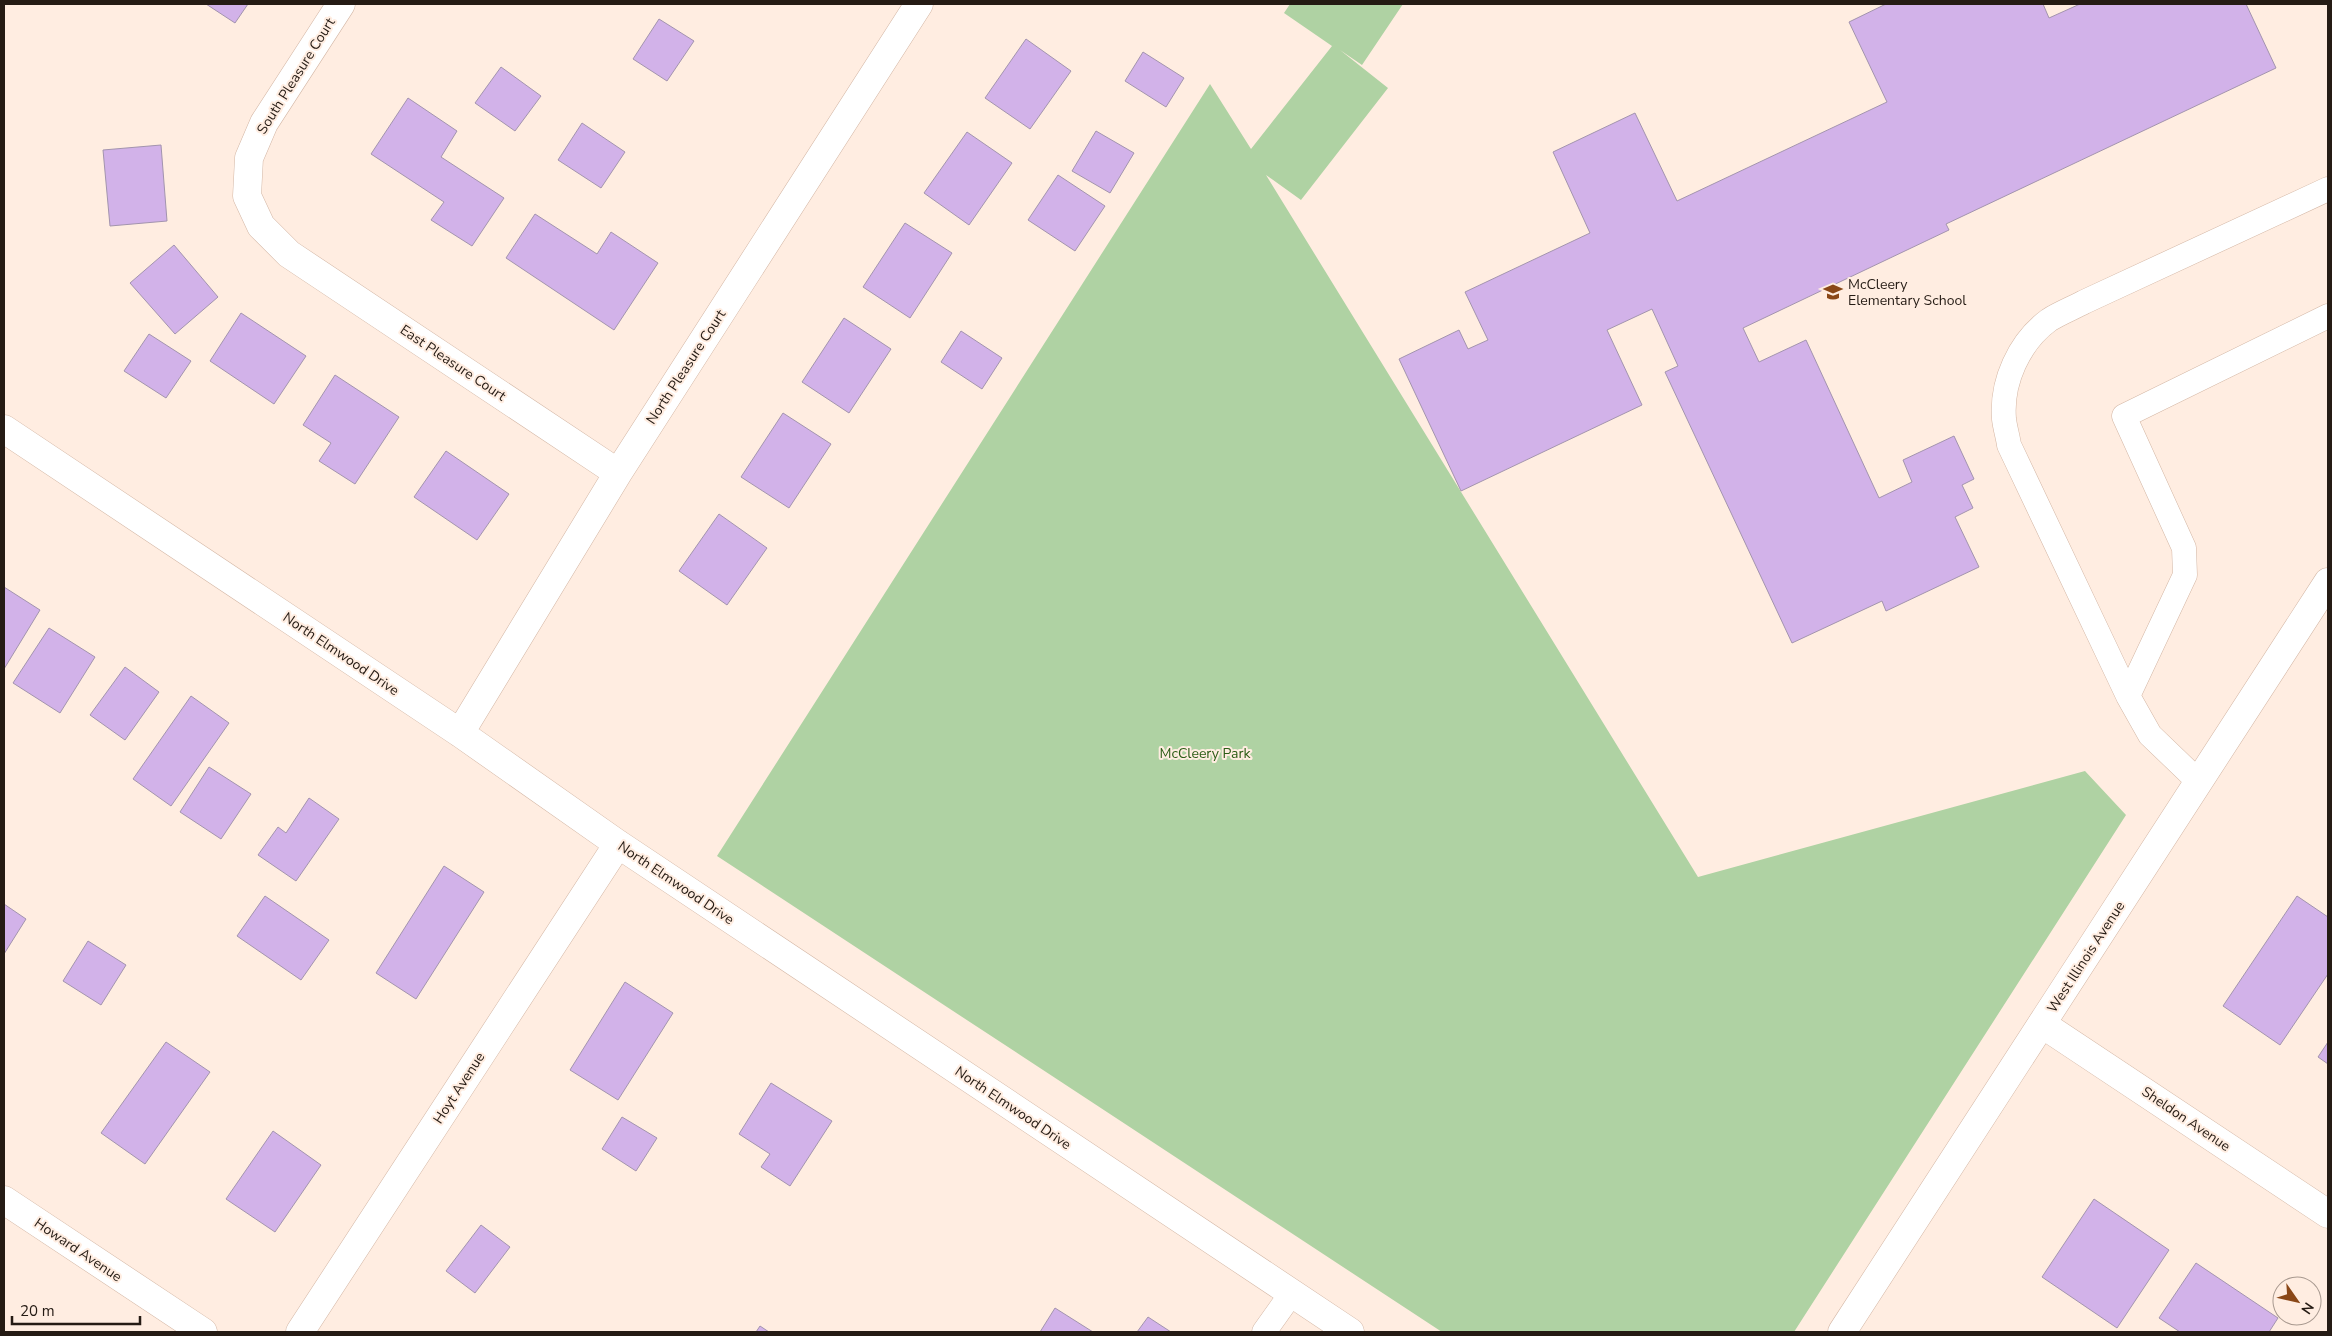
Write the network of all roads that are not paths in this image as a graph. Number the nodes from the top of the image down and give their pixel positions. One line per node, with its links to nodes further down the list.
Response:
1 (341, 4): 4 (street, South Pleasure Court)
2 (919, 4): 7 (street, North Pleasure Court)
3 (2328, 189): 9 (lane)
4 (289, 254): 7 (street, East Pleasure Court)
5 (2328, 316): 9 (lane)
6 (4, 430): 10 (street, North Elmwood Drive)
7 (618, 473): 10 (street, North Pleasure Court)
8 (2328, 582): 11 (street, West Illinois Avenue)
9 (2128, 696): 11 (lane)
10 (460, 733): 12 (street, North Elmwood Drive)
11 (2199, 782): 13 (street, West Illinois Avenue)
12 (618, 844): 16 (street, North Elmwood Drive); 18 (street, Hoyt Avenue)
13 (2042, 1024): 15 (street, Sheldon Avenue); 21 (street, West Illinois Avenue)
14 (4, 1200): 17 (street, Howard Avenue)
15 (2328, 1214)
16 (1291, 1294): 19 (lane); 20 (street, North Elmwood Drive)
17 (203, 1332)
18 (300, 1332)
19 (1264, 1332)
20 (1350, 1332)
21 (1842, 1332)

